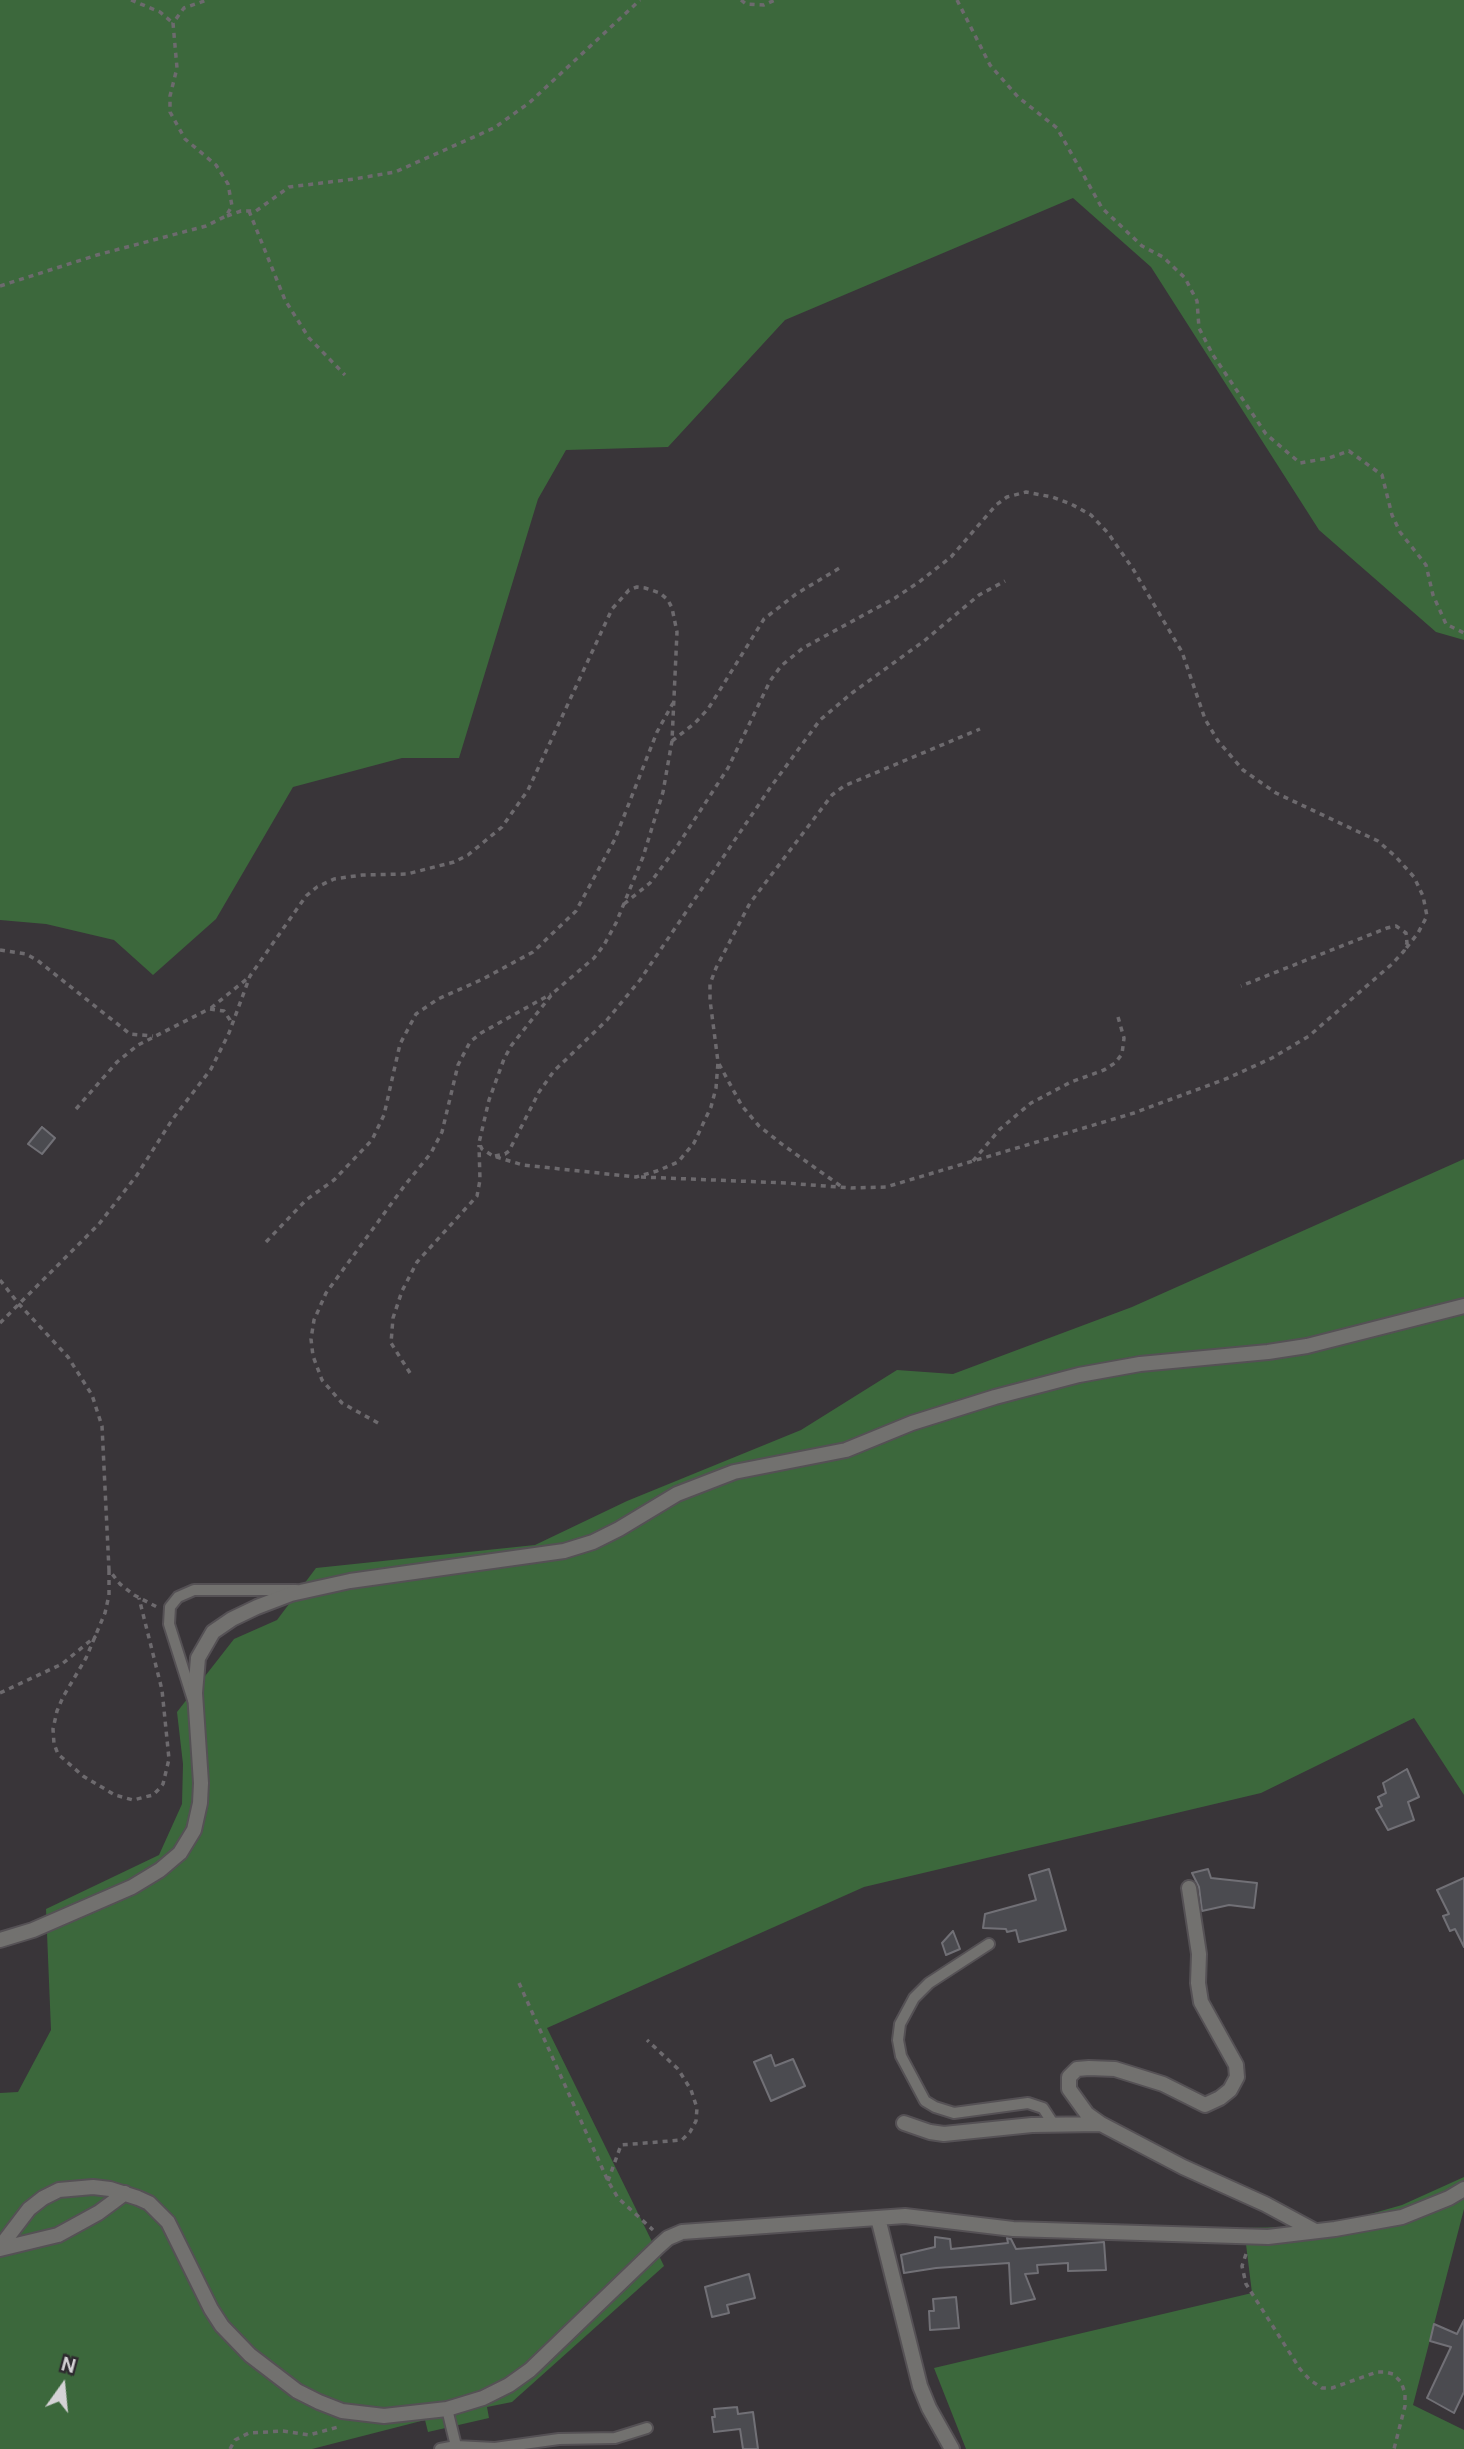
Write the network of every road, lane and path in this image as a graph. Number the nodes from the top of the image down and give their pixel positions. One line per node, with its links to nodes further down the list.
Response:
1 (131, 0): 9 (path)
2 (184, 0): 8 (path)
3 (206, 0): 8 (path)
4 (640, 0): 10 (path)
5 (741, 0): 6 (path)
6 (775, 0)
7 (957, 0): 16 (path)
8 (184, 8): 9 (path)
9 (173, 23): 11 (path)
10 (249, 211): 11 (path); 13 (path)
11 (226, 216): 12 (path)
12 (0, 286)
13 (345, 375)
14 (843, 566): 19 (path)
15 (1005, 581): 33 (path)
16 (1464, 633)
17 (674, 701): 19 (path); 23 (path); 37 (path)
18 (980, 729): 30 (path)
19 (672, 741): 20 (path)
20 (623, 906): 22 (path); 25 (path)
21 (0, 950): 29 (path)
22 (1404, 951): 24 (path); 34 (path)
23 (250, 976): 26 (path); 28 (path)
24 (1241, 986)
25 (553, 993): 32 (path); 43 (path)
26 (209, 1009): 28 (path); 29 (path)
27 (1118, 1017): 34 (path)
28 (231, 1028): 39 (path)
29 (155, 1036): 31 (path)
30 (718, 1062): 35 (path); 36 (path)
31 (76, 1109)
32 (479, 1143): 33 (path); 42 (path)
33 (493, 1157): 35 (path)
34 (971, 1163): 36 (path)
35 (636, 1177): 36 (path)
36 (843, 1187)
37 (266, 1242)
38 (0, 1280): 39 (path)
39 (18, 1303): 41 (path); 44 (path)
40 (1464, 1306): 45 (street)
41 (0, 1323)
42 (410, 1373)
43 (378, 1423)
44 (109, 1570): 46 (path); 48 (path)
45 (310, 1590): 47 (lane); 50 (street)
46 (139, 1598): 47 (path); 48 (path)
47 (169, 1614): 50 (lane)
48 (98, 1634): 49 (path)
49 (0, 1693)
50 (197, 1712): 52 (street)
51 (1189, 1888): 57 (street)
52 (0, 1940)
53 (989, 1944): 58 (lane)
54 (519, 1983): 59 (path)
55 (647, 2040): 59 (path)
56 (904, 2123): 58 (street)
57 (1101, 2124): 58 (street); 63 (street)
58 (1054, 2125)
59 (608, 2181): 65 (path)
60 (1464, 2189): 63 (street)
61 (125, 2193): 66 (street); 66 (street); 67 (street)
62 (878, 2218): 64 (street); 65 (street); 73 (street)
63 (1315, 2231): 64 (street)
64 (1256, 2237): 74 (path)
65 (668, 2238): 67 (street)
66 (0, 2248)
67 (447, 2409): 70 (lane)
68 (346, 2425): 71 (path)
69 (647, 2428): 70 (lane)
70 (456, 2446): 72 (lane)
71 (230, 2449)
72 (440, 2449)
73 (952, 2449)
74 (1394, 2449)

